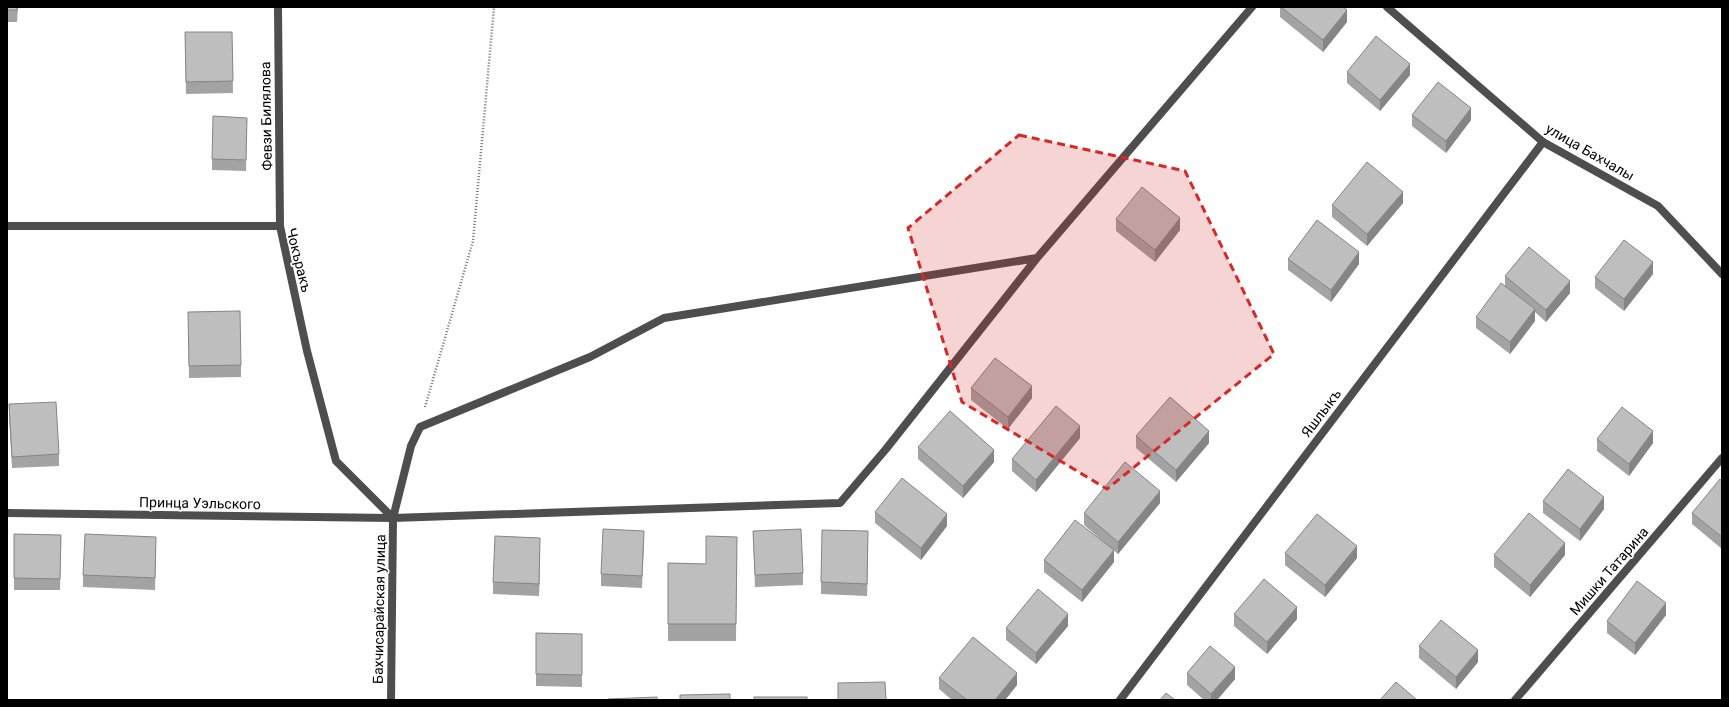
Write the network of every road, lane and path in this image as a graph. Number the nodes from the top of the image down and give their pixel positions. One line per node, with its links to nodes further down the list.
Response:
1 (278, 7): 7 (street, Февзи Билялова)
2 (494, 7): 10 (path)
3 (1252, 7): 8 (street, Принца Уэльского)
4 (1387, 7): 5 (street, улица Бахчалы)
5 (1544, 142): 9 (street, улица Бахчалы); 15 (street, Яшлыкъ)
6 (7, 226): 7 (street, Чокъракъ)
7 (280, 226): 13 (street, Чокъракъ)
8 (1037, 258): 10 (street); 13 (street, Принца Уэльского)
9 (1722, 274)
10 (420, 427): 13 (street, Бахчисарайская улица)
11 (1722, 458): 16 (street, Мишки Татарина)
12 (7, 513): 13 (street, Принца Уэльского)
13 (393, 518): 14 (street, Бахчисарайская улица)
14 (391, 700)
15 (1120, 700)
16 (1515, 700)

